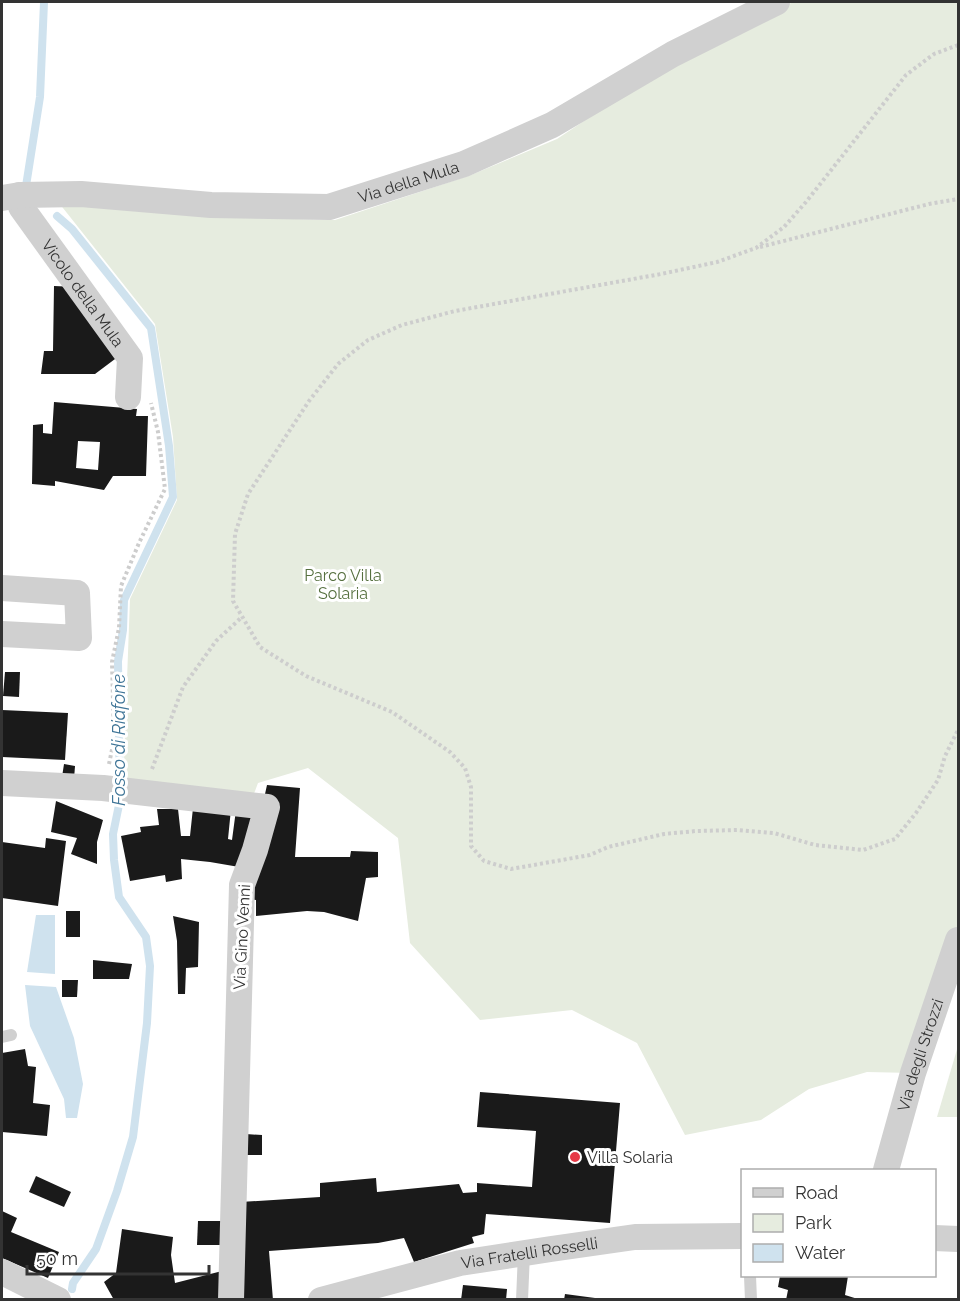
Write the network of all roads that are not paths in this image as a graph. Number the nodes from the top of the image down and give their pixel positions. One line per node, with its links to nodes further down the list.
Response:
1 (777, 2): 2 (street, Via della Mula)
2 (11, 197): 3 (street, Vicolo della Mula)
3 (138, 396)
4 (2, 588): 5 (street)
5 (2, 634)
6 (2, 783): 16 (street, Via Gino Venni)
7 (958, 940): 8 (street, Via degli Strozzi)
8 (886, 1169)
9 (741, 1236): 12 (street, Via Fratelli Rosselli)
10 (936, 1238): 11 (street)
11 (958, 1239)
12 (524, 1253): 17 (street, Via Fratelli Rosselli); 18 (lane)
13 (2, 1272): 15 (street)
14 (750, 1277): 19 (lane)
15 (58, 1299)
16 (231, 1299)
17 (321, 1299)
18 (522, 1299)
19 (752, 1299)

